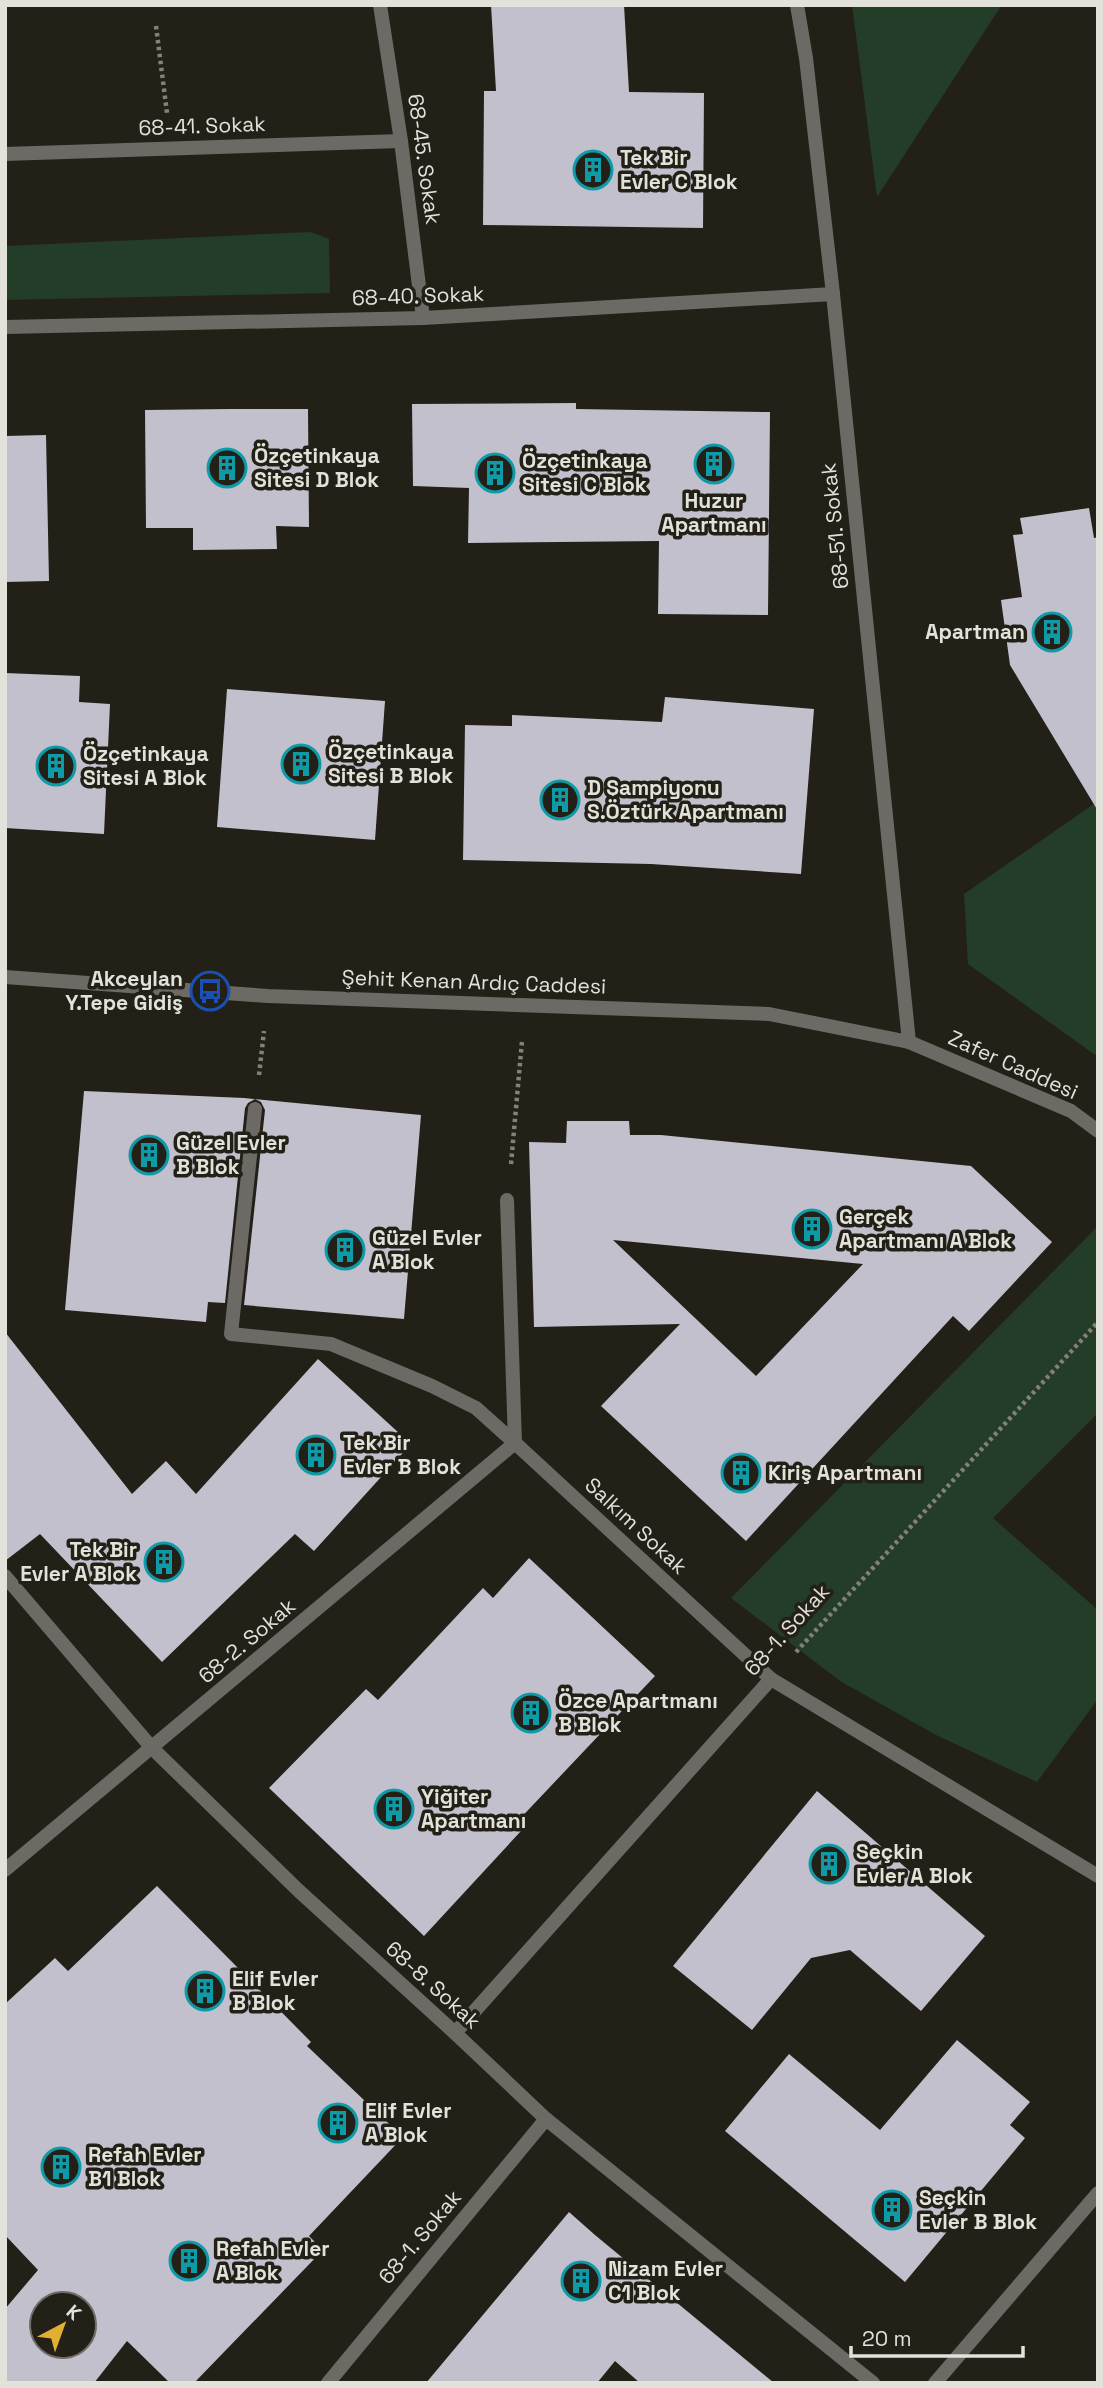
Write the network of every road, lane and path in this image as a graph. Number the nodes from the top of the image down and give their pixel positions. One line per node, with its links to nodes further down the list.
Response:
1 (380, 5): 5 (street, 68-45. Sokak)
2 (797, 5): 7 (street, 68-51. Sokak)
3 (156, 26): 4 (path)
4 (160, 71)
5 (401, 141): 6 (street, 68-41. Sokak); 8 (street, 68-45. Sokak)
6 (5, 154)
7 (833, 294): 8 (street, 68-40. Sokak); 13 (street, 68-51. Sokak)
8 (423, 318): 9 (street, 68-40. Sokak)
9 (5, 327)
10 (5, 979): 11 (street, Şehit Kenan Ardıç Caddesi)
11 (268, 996): 12 (street, Şehit Kenan Ardıç Caddesi); 14 (path)
12 (525, 1004): 13 (street, Şehit Kenan Ardıç Caddesi); 16 (path)
13 (909, 1042): 15 (street, Zafer Caddesi)
14 (255, 1109): 18 (street, Salkım Sokak)
15 (1098, 1131)
16 (507, 1200): 18 (street)
17 (1098, 1322): 20 (path, 68-1. Sokak)
18 (515, 1443): 20 (street, Salkım Sokak); 21 (street, 68-2. Sokak)
19 (5, 1576): 21 (street, 68-8. Sokak)
20 (771, 1679): 23 (street, Salkım Sokak); 24 (street, 68-1. Sokak)
21 (152, 1748): 22 (street, 68-2. Sokak); 24 (street, 68-8. Sokak)
22 (5, 1870)
23 (1098, 1876)
24 (456, 2033): 25 (street, 68-8. Sokak)
25 (546, 2119): 27 (street, 68-1. Sokak); 28 (street, 68-8. Sokak)
26 (1098, 2193): 29 (street)
27 (327, 2383)
28 (873, 2383)
29 (935, 2383)

